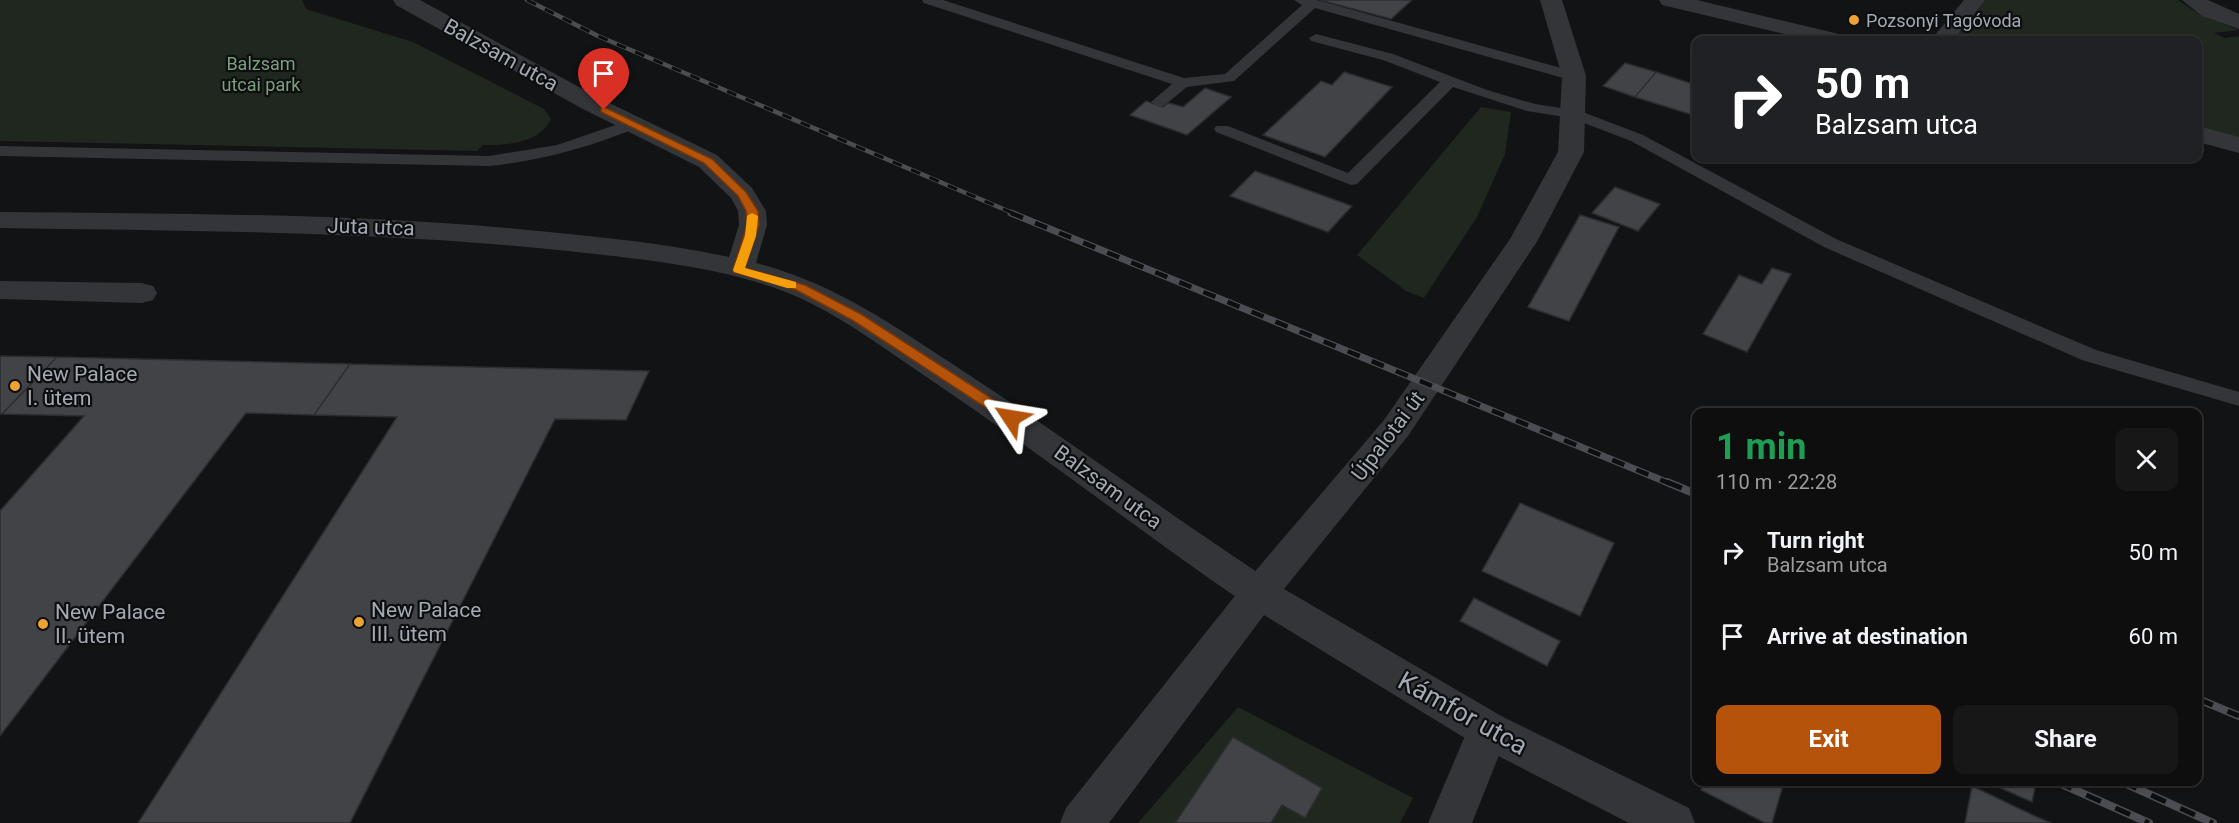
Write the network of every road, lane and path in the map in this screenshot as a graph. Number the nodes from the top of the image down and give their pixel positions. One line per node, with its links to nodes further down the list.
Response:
1 (404, 0): 17 (street, Balzsam utca)
2 (929, 0): 14 (lane)
3 (1551, 0): 12 (street, Újpalotai út)
4 (1670, 0): 9 (street)
5 (1975, 0): 10 (street)
6 (2193, 0): 8 (street)
7 (1306, 2): 12 (lane); 14 (lane)
8 (2239, 22)
9 (1818, 36)
10 (1945, 36)
11 (1316, 38): 13 (lane)
12 (1574, 76): 16 (street, Újpalotai út)
13 (1450, 81): 16 (lane); 18 (lane)
14 (1183, 83): 15 (lane)
15 (1159, 102)
16 (1574, 114): 26 (lane); 27 (street, Újpalotai út)
17 (633, 124): 21 (lane); 23 (street, Balzsam utca)
18 (1222, 129)
19 (2202, 135): 20 (street)
20 (2239, 145)
21 (0, 151)
22 (0, 220): 23 (street, Juta utca)
23 (739, 270): 27 (street, Balzsam utca)
24 (0, 290): 25 (street)
25 (142, 293)
26 (2239, 399)
27 (1259, 593): 28 (street, Kámfor utca); 29 (street, Újpalotai út)
28 (1488, 730): 30 (street); 31 (street, Kámfor utca)
29 (1082, 823)
30 (1450, 823)
31 (1673, 823)

